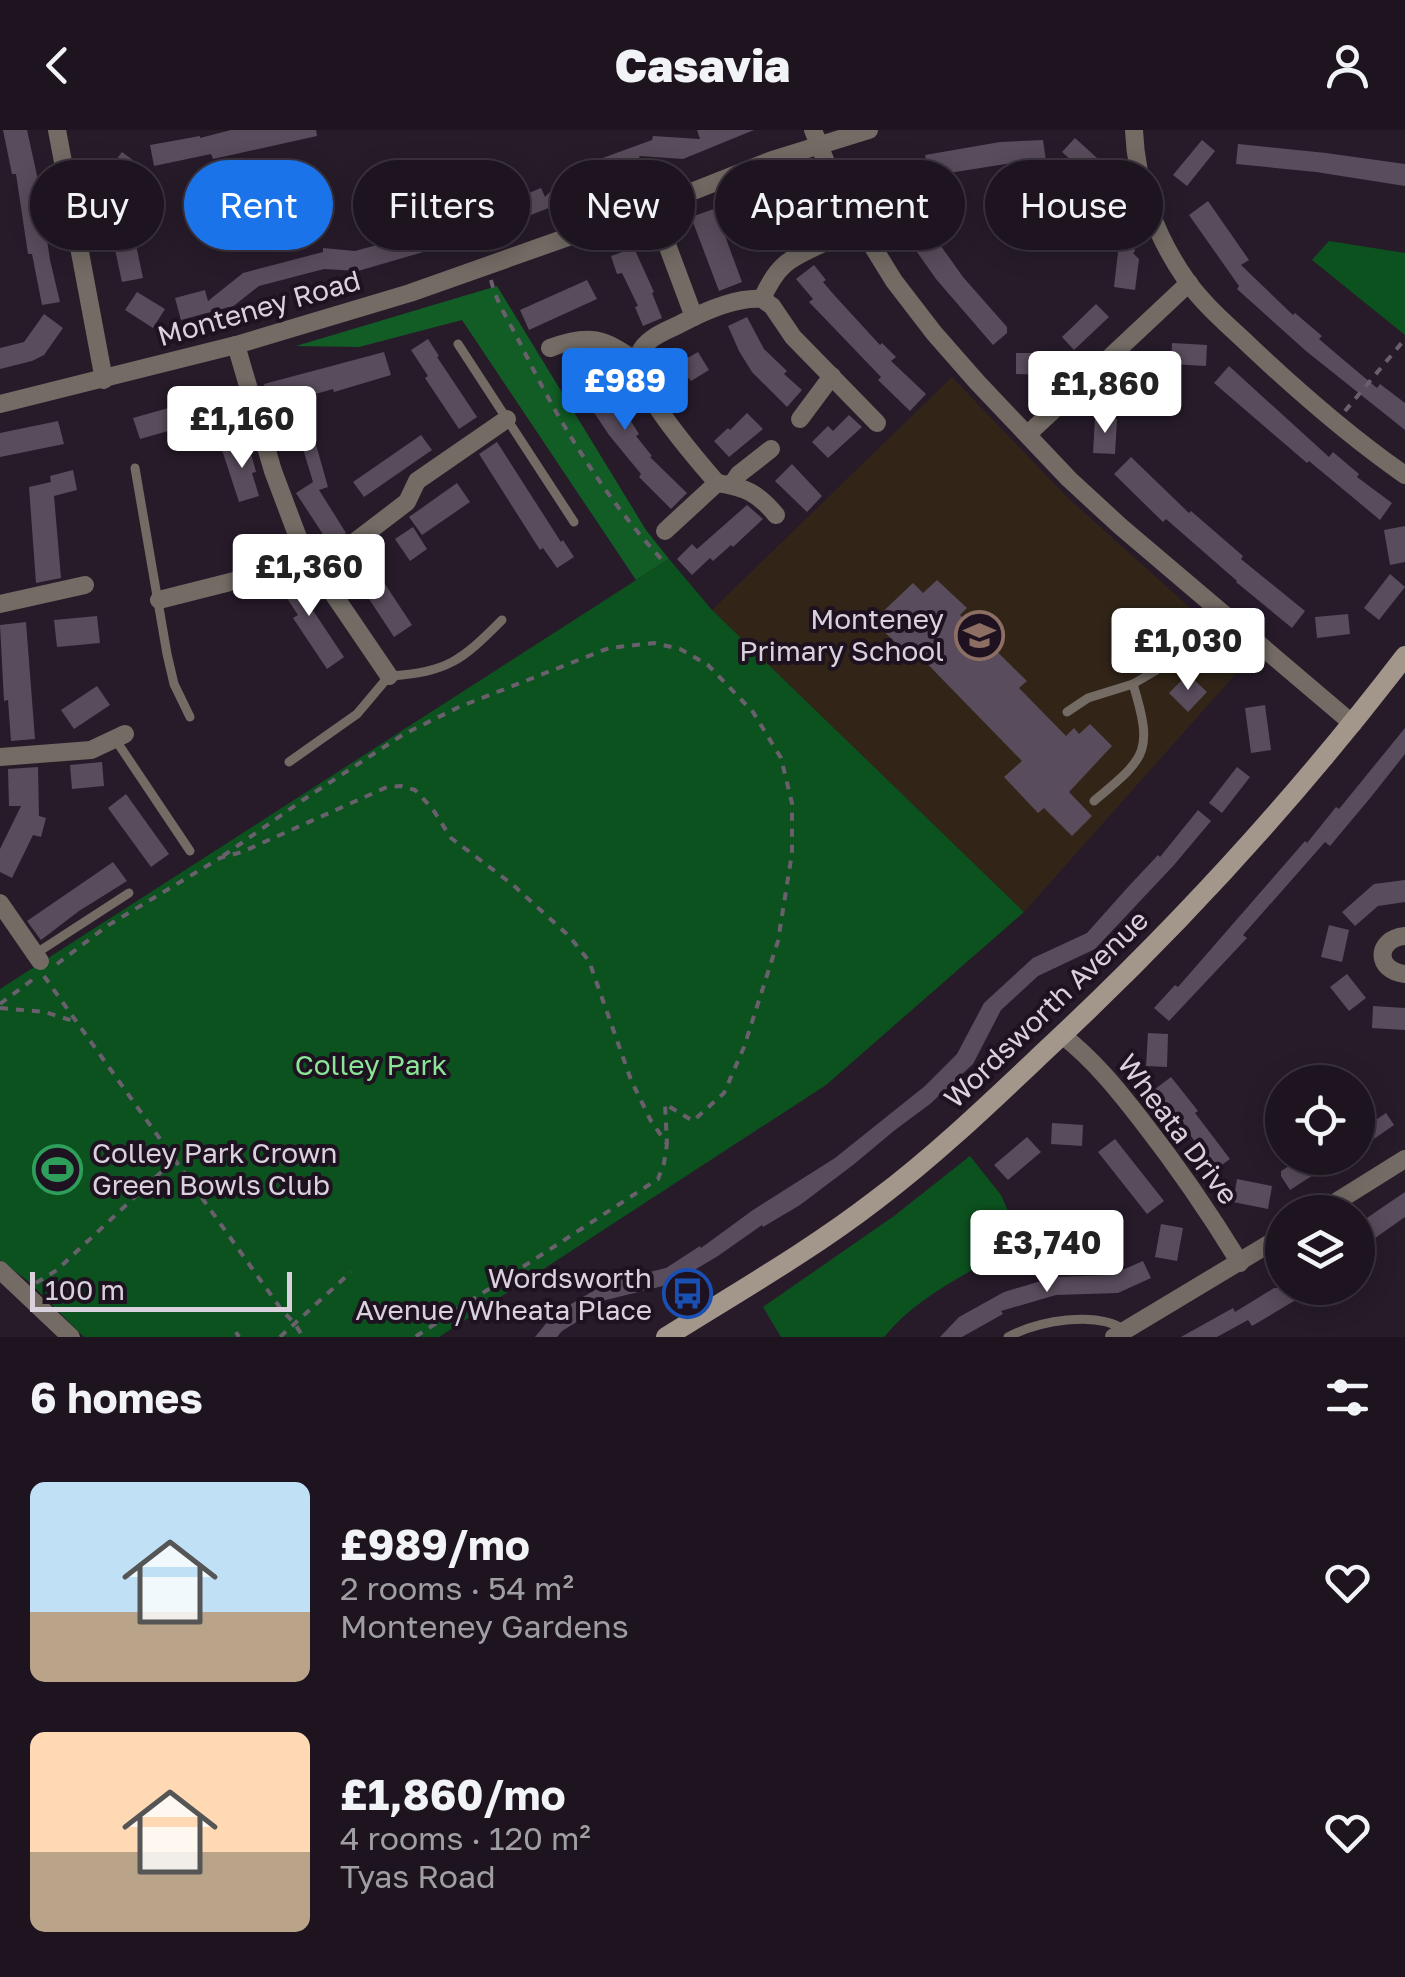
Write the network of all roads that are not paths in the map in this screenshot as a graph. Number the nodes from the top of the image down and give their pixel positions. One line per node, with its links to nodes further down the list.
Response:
1 (869, 130): 4 (street, Monteney Road)
2 (1134, 130): 9 (street)
3 (62, 131): 17 (street)
4 (815, 138): 5 (street, Monteney Road); 22 (street)
5 (695, 190)
6 (550, 244): 13 (street, Monteney Road)
7 (669, 250): 11 (street)
8 (811, 250): 10 (street)
9 (1188, 283): 22 (street); 25 (street)
10 (762, 298): 11 (street); 16 (street)
11 (694, 317): 15 (street)
12 (458, 344): 19 (lane)
13 (236, 345): 17 (street, Monteney Road); 30 (street)
14 (550, 348): 15 (street)
15 (637, 362): 26 (street)
16 (832, 376): 20 (street); 21 (street)
17 (104, 380): 18 (street, Monteney Road)
18 (0, 404)
19 (507, 419): 28 (lane); 31 (street)
20 (800, 419)
21 (878, 424)
22 (1028, 434): 35 (street)
23 (771, 448): 26 (street)
24 (135, 468): 33 (lane)
25 (1405, 475)
26 (724, 484): 27 (street); 29 (street)
27 (776, 515)
28 (574, 522)
29 (665, 531)
30 (302, 548): 31 (street); 33 (street)
31 (318, 570): 38 (street)
32 (85, 585): 34 (street)
33 (159, 600): 41 (lane)
34 (0, 604)
35 (1216, 608): 39 (lane); 42 (street)
36 (502, 620): 38 (lane)
37 (1405, 656): 42 (street, Wordsworth Avenue)
38 (389, 676): 45 (lane)
39 (1133, 684): 40 (lane); 46 (lane)
40 (1067, 712)
41 (190, 717)
42 (1353, 724): 53 (street, Wordsworth Avenue)
43 (120, 737): 44 (street); 47 (lane)
44 (0, 757)
45 (290, 762)
46 (1094, 801)
47 (190, 851)
48 (129, 893): 51 (lane)
49 (0, 903): 51 (street)
50 (1405, 936): 52 (street)
51 (39, 963)
52 (1405, 974)
53 (1062, 1035): 57 (street, Wheata Drive); 61 (street, Wordsworth Avenue)
54 (1405, 1159): 55 (street)
55 (1347, 1195)
56 (1265, 1247): 57 (street)
57 (1240, 1263): 59 (street)
58 (0, 1270): 60 (street)
59 (1120, 1334): 62 (lane)
60 (72, 1337)
61 (666, 1337)
62 (1008, 1337)

